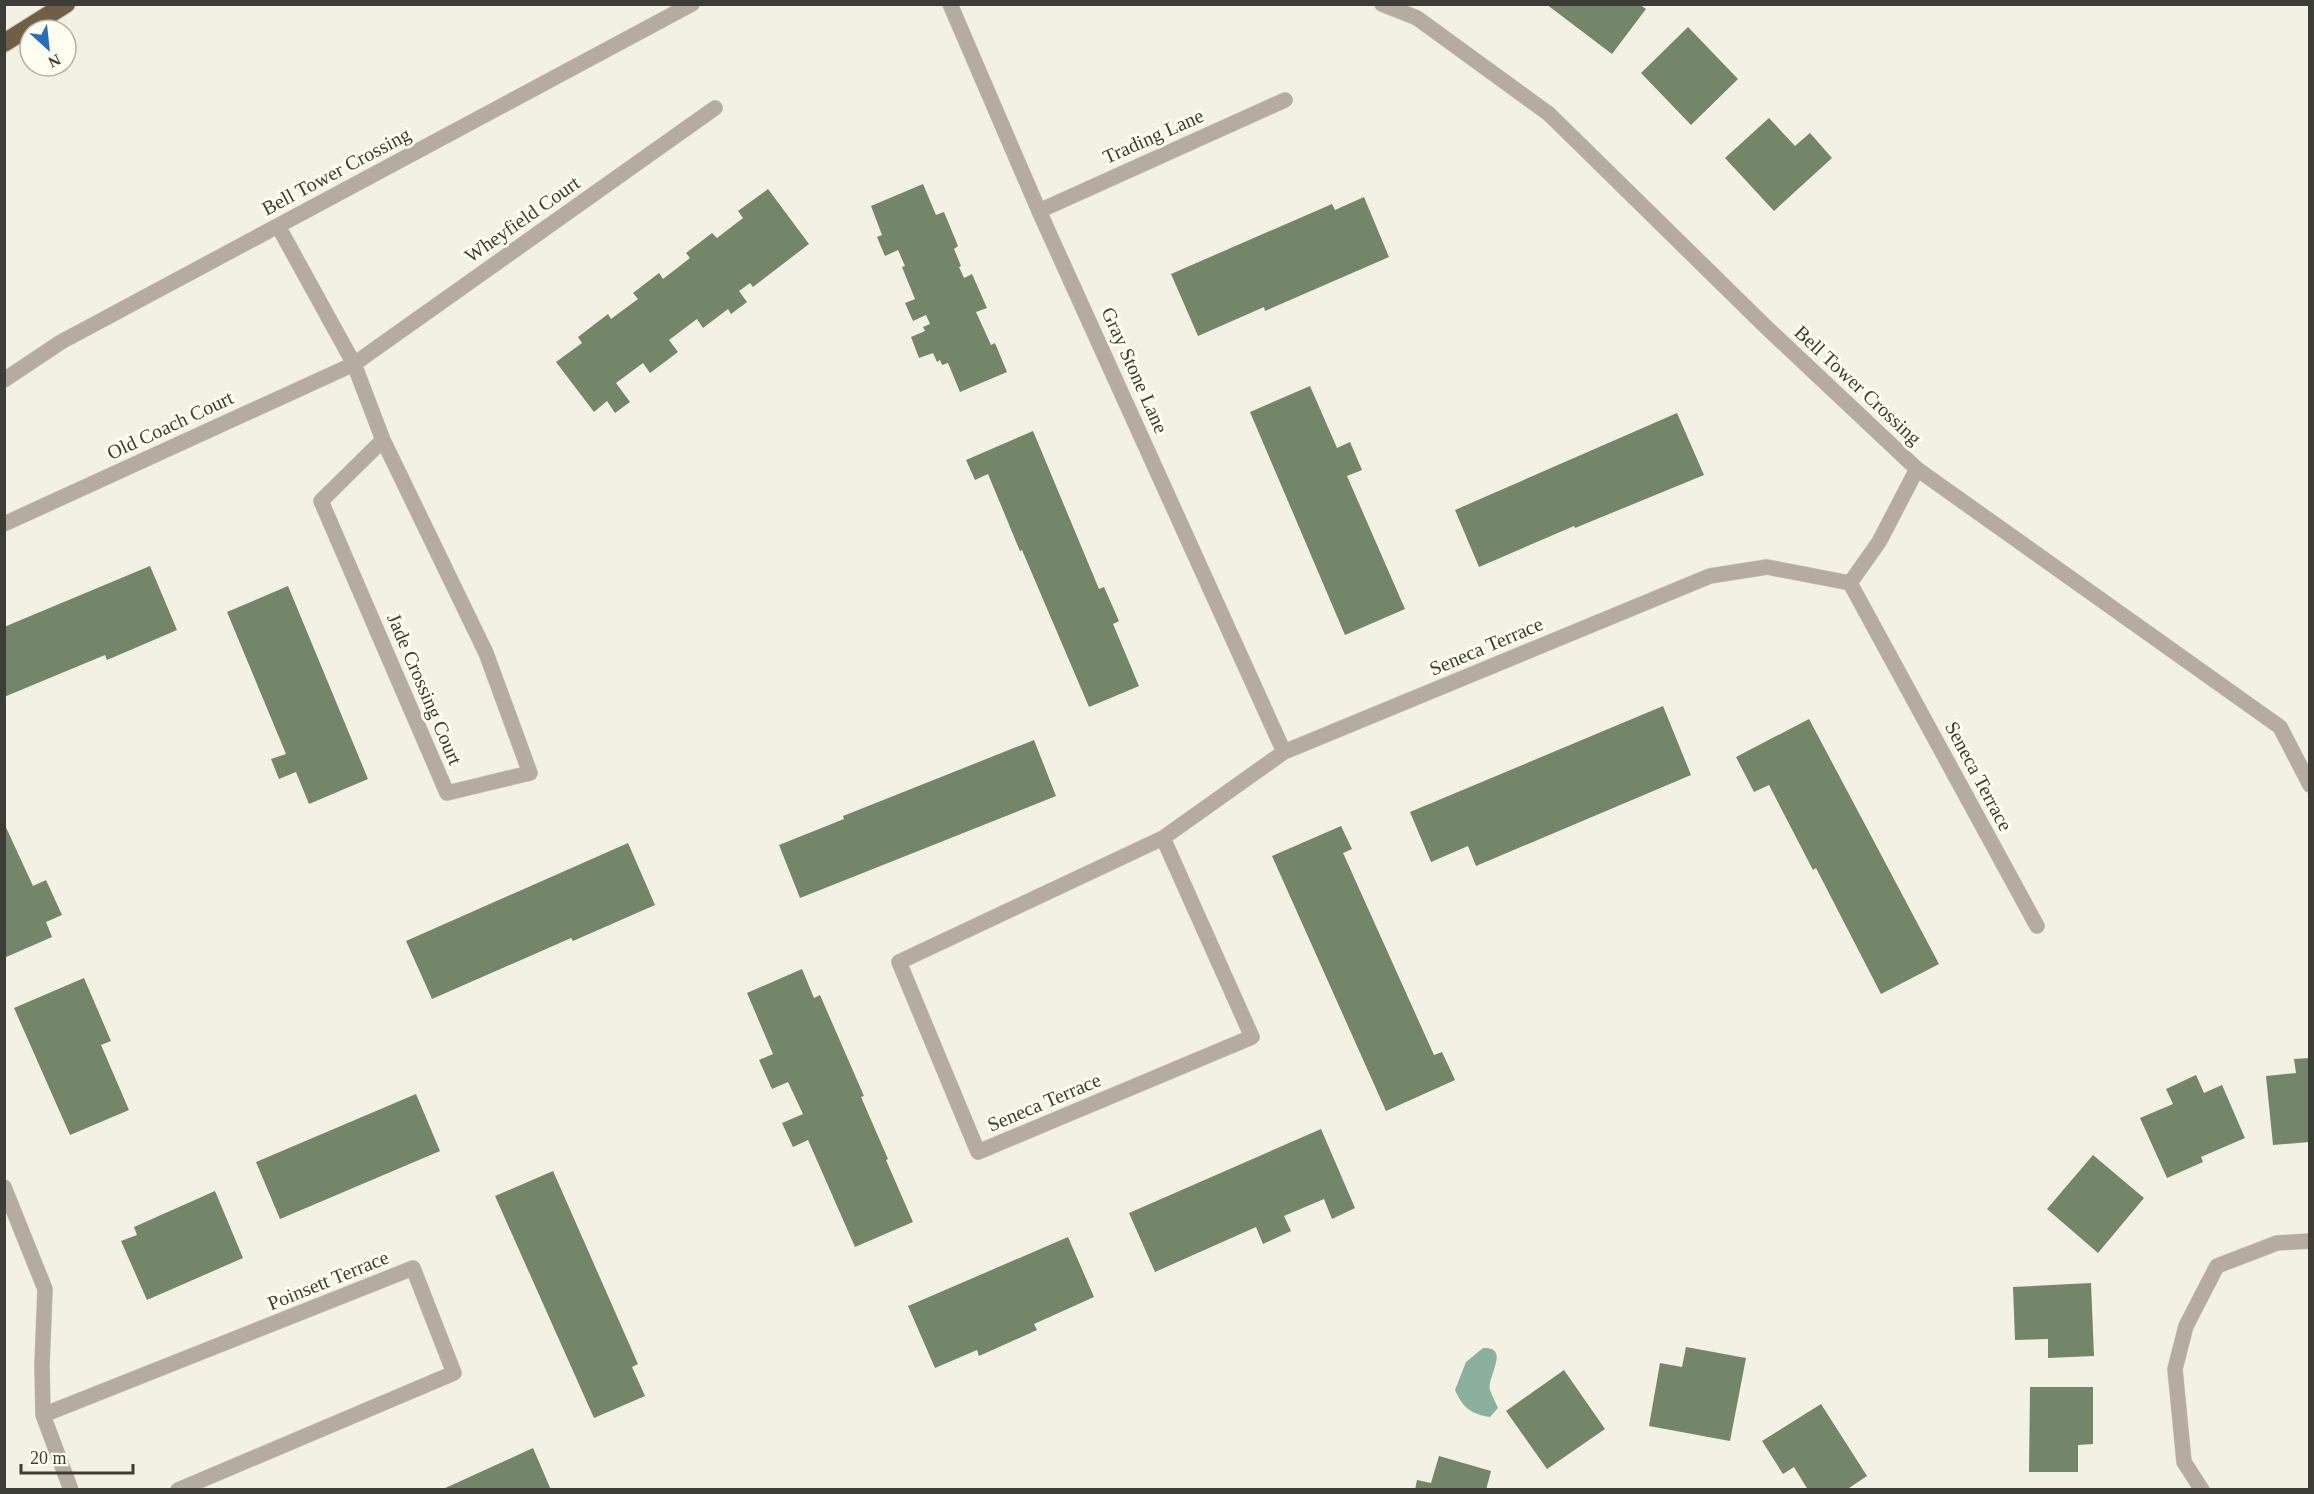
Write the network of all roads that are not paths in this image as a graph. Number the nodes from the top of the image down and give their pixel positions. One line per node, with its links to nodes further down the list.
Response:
1 (66, 4): 5 (highway)
2 (692, 4): 9 (street, Bell Tower Crossing)
3 (950, 4): 8 (street, Gray Stone Lane)
4 (1382, 4): 13 (street, Bell Tower Crossing)
5 (4, 43)
6 (1285, 100): 8 (street, Trading Lane)
7 (715, 108): 10 (street, Wheyfield Court)
8 (1039, 211): 16 (street, Gray Stone Lane)
9 (278, 226): 10 (street, Jade Crossing Court); 11 (street, Bell Tower Crossing)
10 (354, 364): 12 (street, Jade Crossing Court); 14 (street, Old Coach Court)
11 (4, 380)
12 (384, 440): 12 (street, Jade Crossing Court)
13 (1917, 469): 15 (street); 17 (street, Bell Tower Crossing)
14 (4, 524)
15 (1850, 583): 16 (street, Seneca Terrace); 19 (street, Seneca Terrace)
16 (1284, 752): 18 (street, Seneca Terrace)
17 (2310, 785)
18 (1163, 838): 18 (street, Seneca Terrace)
19 (2037, 926)
20 (4, 1187): 22 (street)
21 (2310, 1241): 25 (street)
22 (43, 1415): 23 (street); 24 (street, Poinsett Terrace)
23 (71, 1490)
24 (178, 1490)
25 (2202, 1490)

